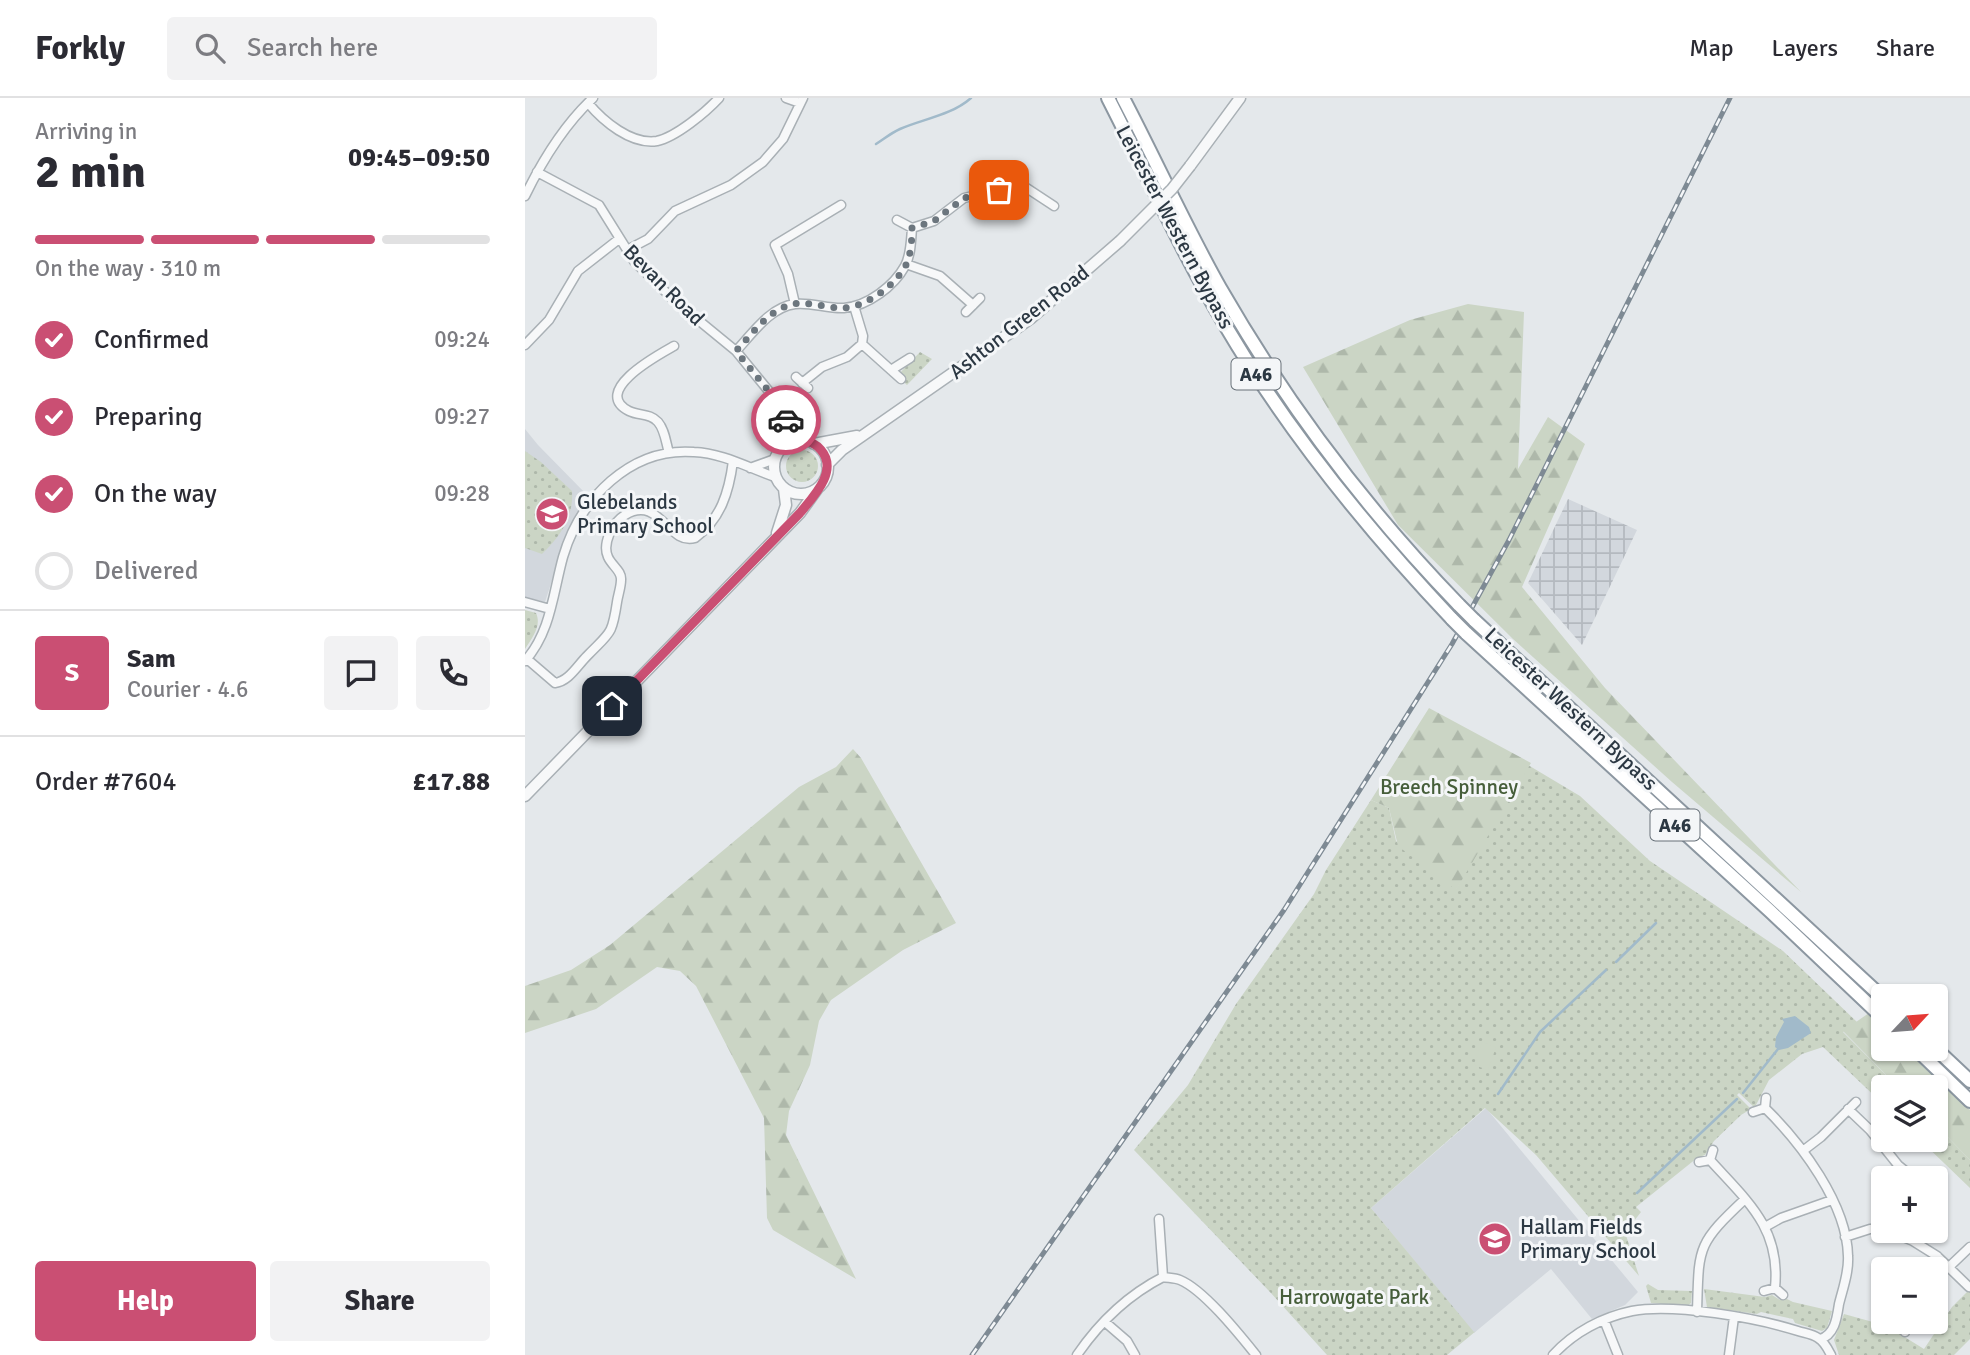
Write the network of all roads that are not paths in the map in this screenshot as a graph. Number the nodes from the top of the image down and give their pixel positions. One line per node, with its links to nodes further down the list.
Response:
1 (719, 98): 7 (street)
2 (786, 98): 6 (street)
3 (1108, 98): 55 (highway, Leicester Western Bypass / A46, bridge)
4 (1123, 98): 54 (highway, Leicester Western Bypass / A46, bridge)
5 (1240, 98): 35 (street, Ashton Green Road, bridge)
6 (801, 100): 18 (street)
7 (591, 101): 9 (street)
8 (1014, 169): 10 (street)
9 (537, 172): 11 (street); 16 (street, Bevan Road)
10 (1016, 181): 13 (street); 15 (street)
11 (525, 196)
12 (841, 205): 17 (street)
13 (1054, 206)
14 (897, 219): 15 (street)
15 (912, 228): 20 (street)
16 (619, 239): 18 (street, Bevan Road); 25 (street)
17 (775, 245): 19 (street); 21 (street)
18 (627, 250): 27 (street, Bevan Road)
19 (766, 251)
20 (906, 264): 22 (street); 23 (street)
21 (795, 304): 23 (street); 27 (street)
22 (973, 305)
23 (854, 306): 24 (street)
24 (862, 344): 31 (street); 33 (street)
25 (525, 345)
26 (674, 346): 30 (street)
27 (736, 351): 34 (street, Bevan Road)
28 (641, 353): 30 (street)
29 (910, 358): 31 (street)
30 (647, 362): 39 (street)
31 (891, 370): 32 (street)
32 (901, 379)
33 (802, 383)
34 (782, 412): 36 (street, Bevan Road); 38 (street)
35 (864, 434): 37 (street, Ashton Green Road); 42 (street, Ashton Green Road)
36 (802, 440): 37 (street, Ashton Green Road); 38 (street)
37 (814, 444): 42 (street)
38 (782, 448): 40 (street)
39 (669, 453): 41 (street); 51 (street)
40 (775, 459): 43 (street); 44 (street)
41 (733, 461): 43 (street); 49 (street)
42 (827, 466): 45 (street, Ashton Green Road)
43 (750, 468): 44 (street)
44 (775, 477): 46 (street)
45 (818, 488): 46 (street); 47 (street, Ashton Green Road)
46 (784, 489): 47 (street, Ashton Green Road)
47 (776, 536): 53 (street, Ashton Green Road)
48 (629, 567): 49 (street)
49 (620, 573): 52 (street)
50 (525, 602): 51 (street)
51 (550, 609): 52 (street)
52 (526, 660)
53 (525, 796)
54 (1871, 987)
55 (1871, 1007)
56 (1928, 1061): 60 (highway)
57 (1948, 1061): 58 (highway)
58 (1970, 1082)
59 (1766, 1098): 62 (street)
60 (1970, 1101)
61 (1856, 1102): 63 (street)
62 (1765, 1108): 64 (street); 66 (street)
63 (1848, 1109): 66 (street); 69 (street)
64 (1753, 1112)
65 (1713, 1150): 67 (street)
66 (1804, 1150): 71 (street)
67 (1710, 1160): 68 (street); 70 (street)
68 (1699, 1163)
69 (1900, 1166)
70 (1745, 1199): 73 (street); 85 (street)
71 (1832, 1200): 73 (street); 75 (street)
72 (1159, 1217): 80 (street)
73 (1765, 1227): 82 (street)
74 (1871, 1231): 75 (street)
75 (1846, 1237): 89 (street)
76 (1916, 1243): 78 (street)
77 (1970, 1247): 79 (street)
78 (1937, 1256): 79 (street)
79 (1950, 1266): 81 (street)
80 (1163, 1277): 88 (street); 92 (street)
81 (1969, 1287)
82 (1775, 1288): 83 (street); 84 (street)
83 (1764, 1291)
84 (1783, 1295)
85 (1697, 1312): 86 (street); 87 (street)
86 (1734, 1317): 89 (street); 95 (street)
87 (1604, 1320): 93 (street); 94 (street)
88 (1105, 1322): 90 (street); 91 (street)
89 (1820, 1339): 96 (street)
90 (1077, 1355)
91 (1135, 1355)
92 (1256, 1355)
93 (1553, 1355)
94 (1618, 1355)
95 (1729, 1355)
96 (1831, 1355)

